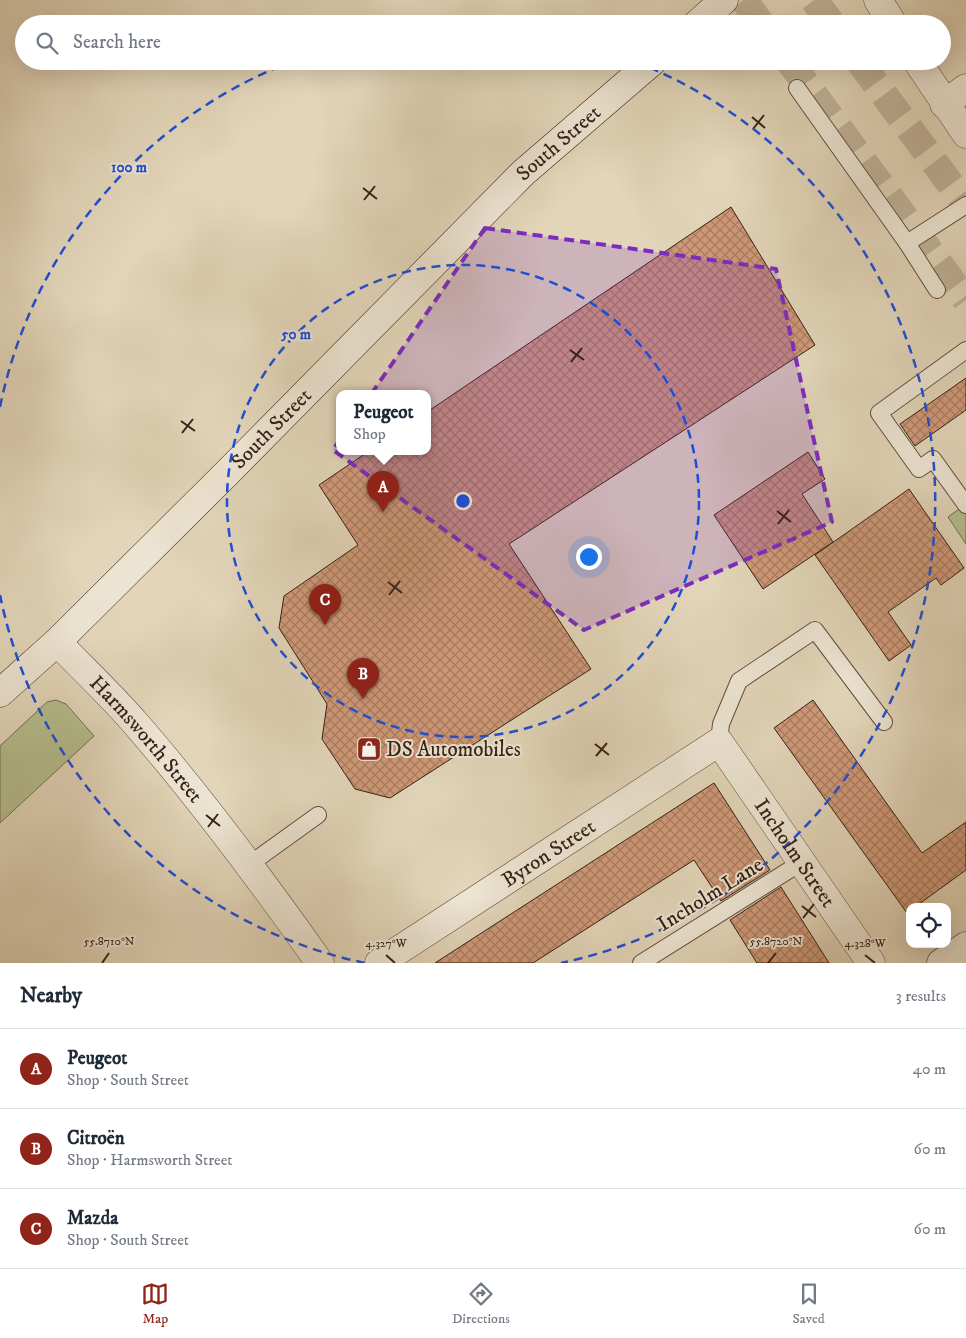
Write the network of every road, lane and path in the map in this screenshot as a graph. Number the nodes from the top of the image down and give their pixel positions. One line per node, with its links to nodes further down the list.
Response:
1 (724, 0): 3 (street)
2 (878, 0): 4 (street)
3 (706, 15)
4 (887, 15)
5 (643, 70): 16 (street, South Street)
6 (923, 70): 9 (street)
7 (797, 88): 12 (lane)
8 (966, 88): 9 (street)
9 (944, 104): 10 (street)
10 (966, 134)
11 (966, 204): 12 (lane)
12 (906, 243): 13 (lane)
13 (938, 290)
14 (966, 350): 15 (lane)
15 (966, 505)
16 (57, 642): 17 (street, South Street); 22 (street, Harmsworth Street)
17 (0, 693)
18 (884, 722): 19 (lane)
19 (719, 742): 21 (street, Incholm Street); 25 (street, Byron Street)
20 (318, 815): 22 (lane)
21 (802, 862): 26 (lane, Incholm Lane); 27 (street, Incholm Street)
22 (250, 864): 24 (street, Harmsworth Street)
23 (966, 946): 28 (street)
24 (320, 963)
25 (379, 963)
26 (641, 963)
27 (871, 963)
28 (941, 963)

